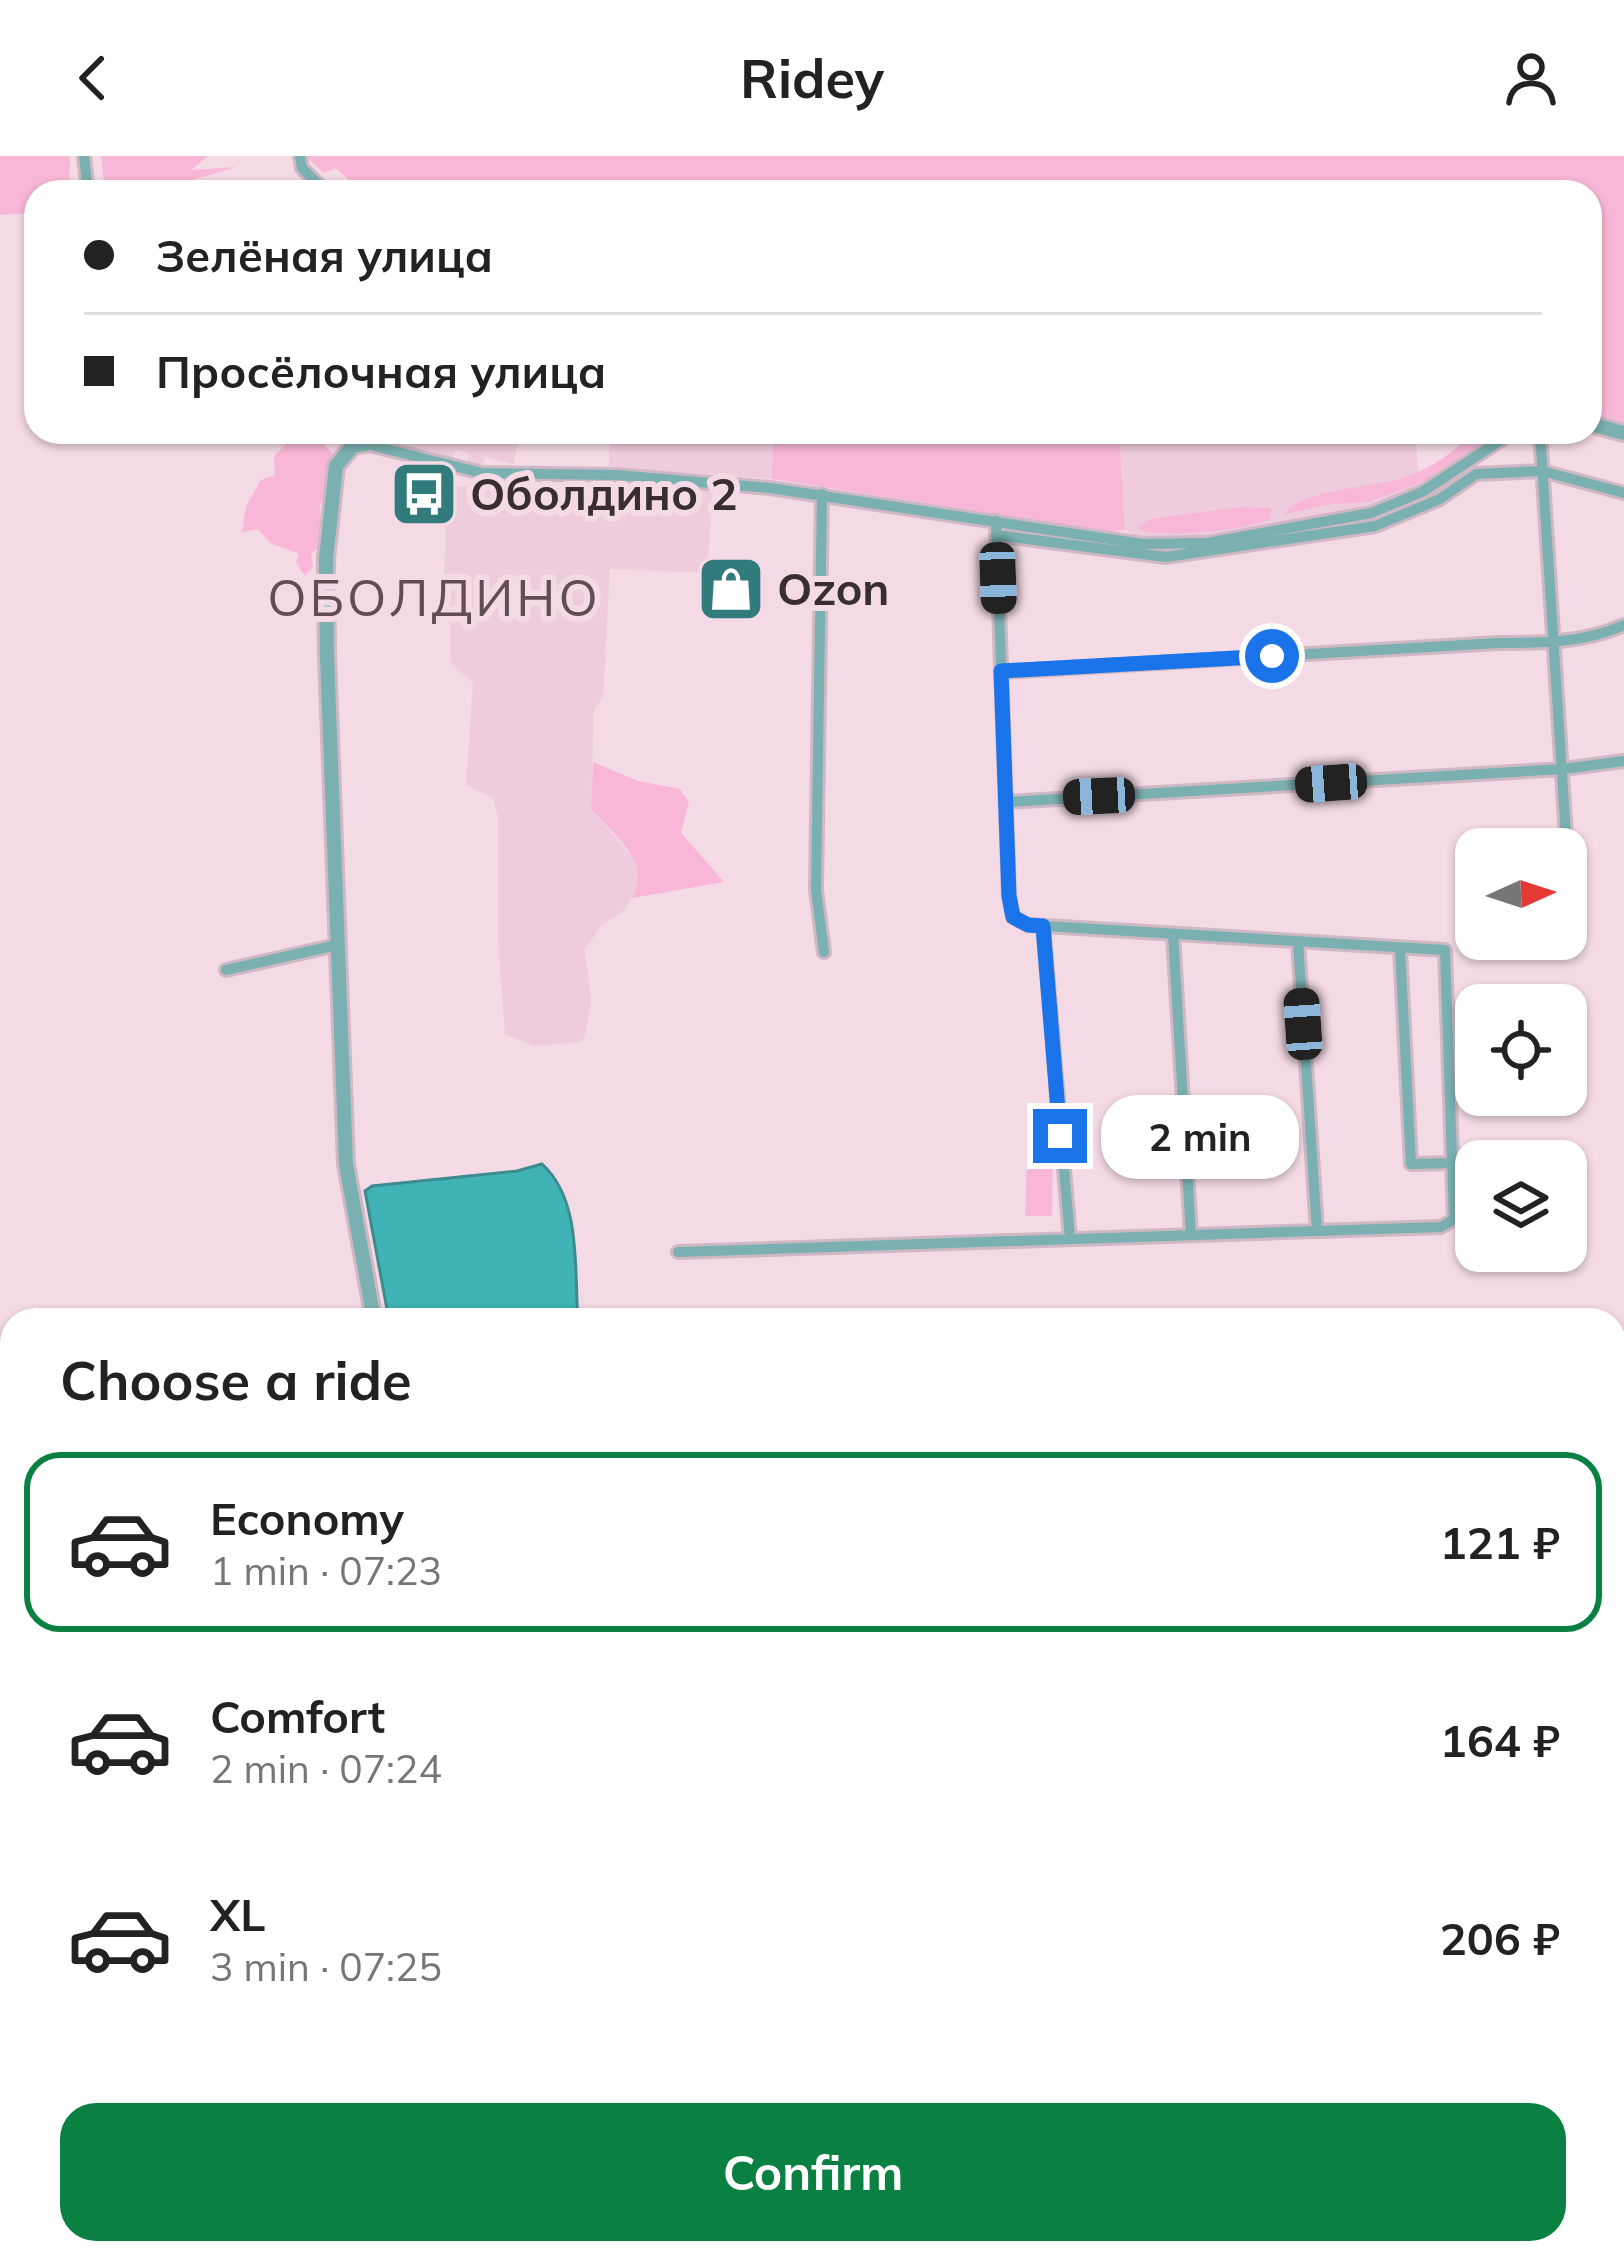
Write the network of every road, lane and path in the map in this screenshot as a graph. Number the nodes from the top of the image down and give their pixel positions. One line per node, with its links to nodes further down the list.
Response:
1 (348, 444): 20 (street)
2 (363, 444): 7 (street)
3 (1495, 444): 8 (street)
4 (1541, 444): 5 (street)
5 (1542, 471): 6 (street); 9 (street); 11 (street)
6 (1624, 493)
7 (822, 494): 8 (street); 22 (street)
8 (996, 520): 9 (street)
9 (996, 535): 12 (street)
10 (1624, 625): 11 (street)
11 (1555, 644): 12 (street); 14 (street)
12 (1001, 671): 15 (street)
13 (1624, 761): 14 (street)
14 (1563, 769): 15 (street); 16 (street)
15 (1006, 802): 17 (street)
16 (1566, 828)
17 (1043, 926): 18 (street); 27 (street)
18 (1173, 934): 19 (street); 26 (street)
19 (1298, 942): 21 (street); 25 (street)
20 (338, 944): 23 (street); 29 (street)
21 (1400, 948): 24 (street); 24 (street)
22 (824, 952)
23 (226, 970)
24 (1452, 1163): 25 (street)
25 (1317, 1231): 26 (street)
26 (1191, 1234): 27 (street)
27 (1070, 1238): 28 (street)
28 (678, 1252)
29 (372, 1308)

